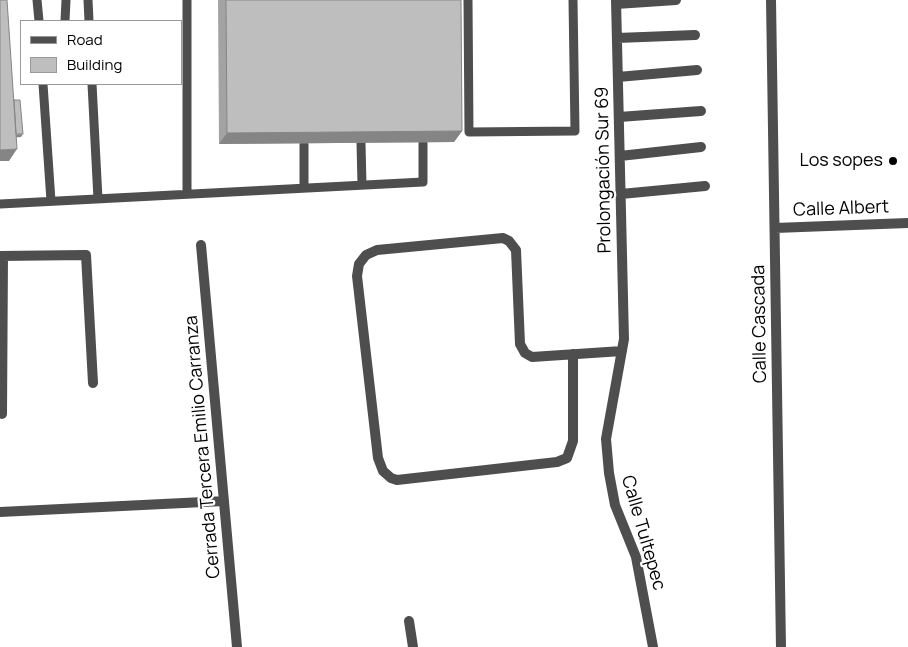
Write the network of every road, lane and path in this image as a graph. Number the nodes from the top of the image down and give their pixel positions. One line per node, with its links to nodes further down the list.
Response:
1 (37, 0): 10 (lane)
2 (66, 0): 11 (lane)
3 (88, 0): 12 (lane)
4 (187, 0): 29 (lane)
5 (468, 0): 6 (lane)
6 (573, 0)
7 (676, 0): 9 (street)
8 (771, 0): 35 (street, Calle Cascada)
9 (616, 2): 14 (street, Prolongación Sur 69)
10 (39, 20)
11 (65, 20)
12 (89, 20)
13 (695, 35): 14 (street)
14 (617, 38): 16 (street, Prolongación Sur 69)
15 (697, 70): 16 (street)
16 (618, 77): 20 (street, Prolongación Sur 69)
17 (92, 85): 31 (lane)
18 (44, 86): 32 (lane)
19 (700, 111): 20 (street)
20 (619, 117): 25 (street, Prolongación Sur 69)
21 (422, 142): 26 (lane)
22 (361, 143): 26 (lane)
23 (304, 144): 28 (lane)
24 (701, 148): 25 (street)
25 (620, 156): 30 (street, Prolongación Sur 69)
26 (362, 185): 28 (lane)
27 (705, 186): 30 (street)
28 (304, 188): 29 (lane)
29 (187, 194): 31 (lane)
30 (621, 194): 38 (street, Prolongación Sur 69)
31 (98, 199): 32 (lane)
32 (51, 201): 33 (lane)
33 (0, 204)
34 (908, 223): 35 (street, Calle Albert)
35 (774, 228): 49 (street, Calle Cascada)
36 (201, 245): 43 (street, Cerrada Tercera Emilio Carranza)
37 (1, 256): 41 (street); 42 (street)
38 (624, 339): 39 (street, Calle Tultepec)
39 (622, 351): 40 (street); 48 (street, Calle Tultepec)
40 (573, 354): 40 (street)
41 (93, 383)
42 (2, 414)
43 (224, 501): 44 (street); 46 (street, Cerrada Tercera Emilio Carranza)
44 (0, 512)
45 (409, 621): 47 (street)
46 (237, 647)
47 (413, 647)
48 (654, 647)
49 (781, 647)

